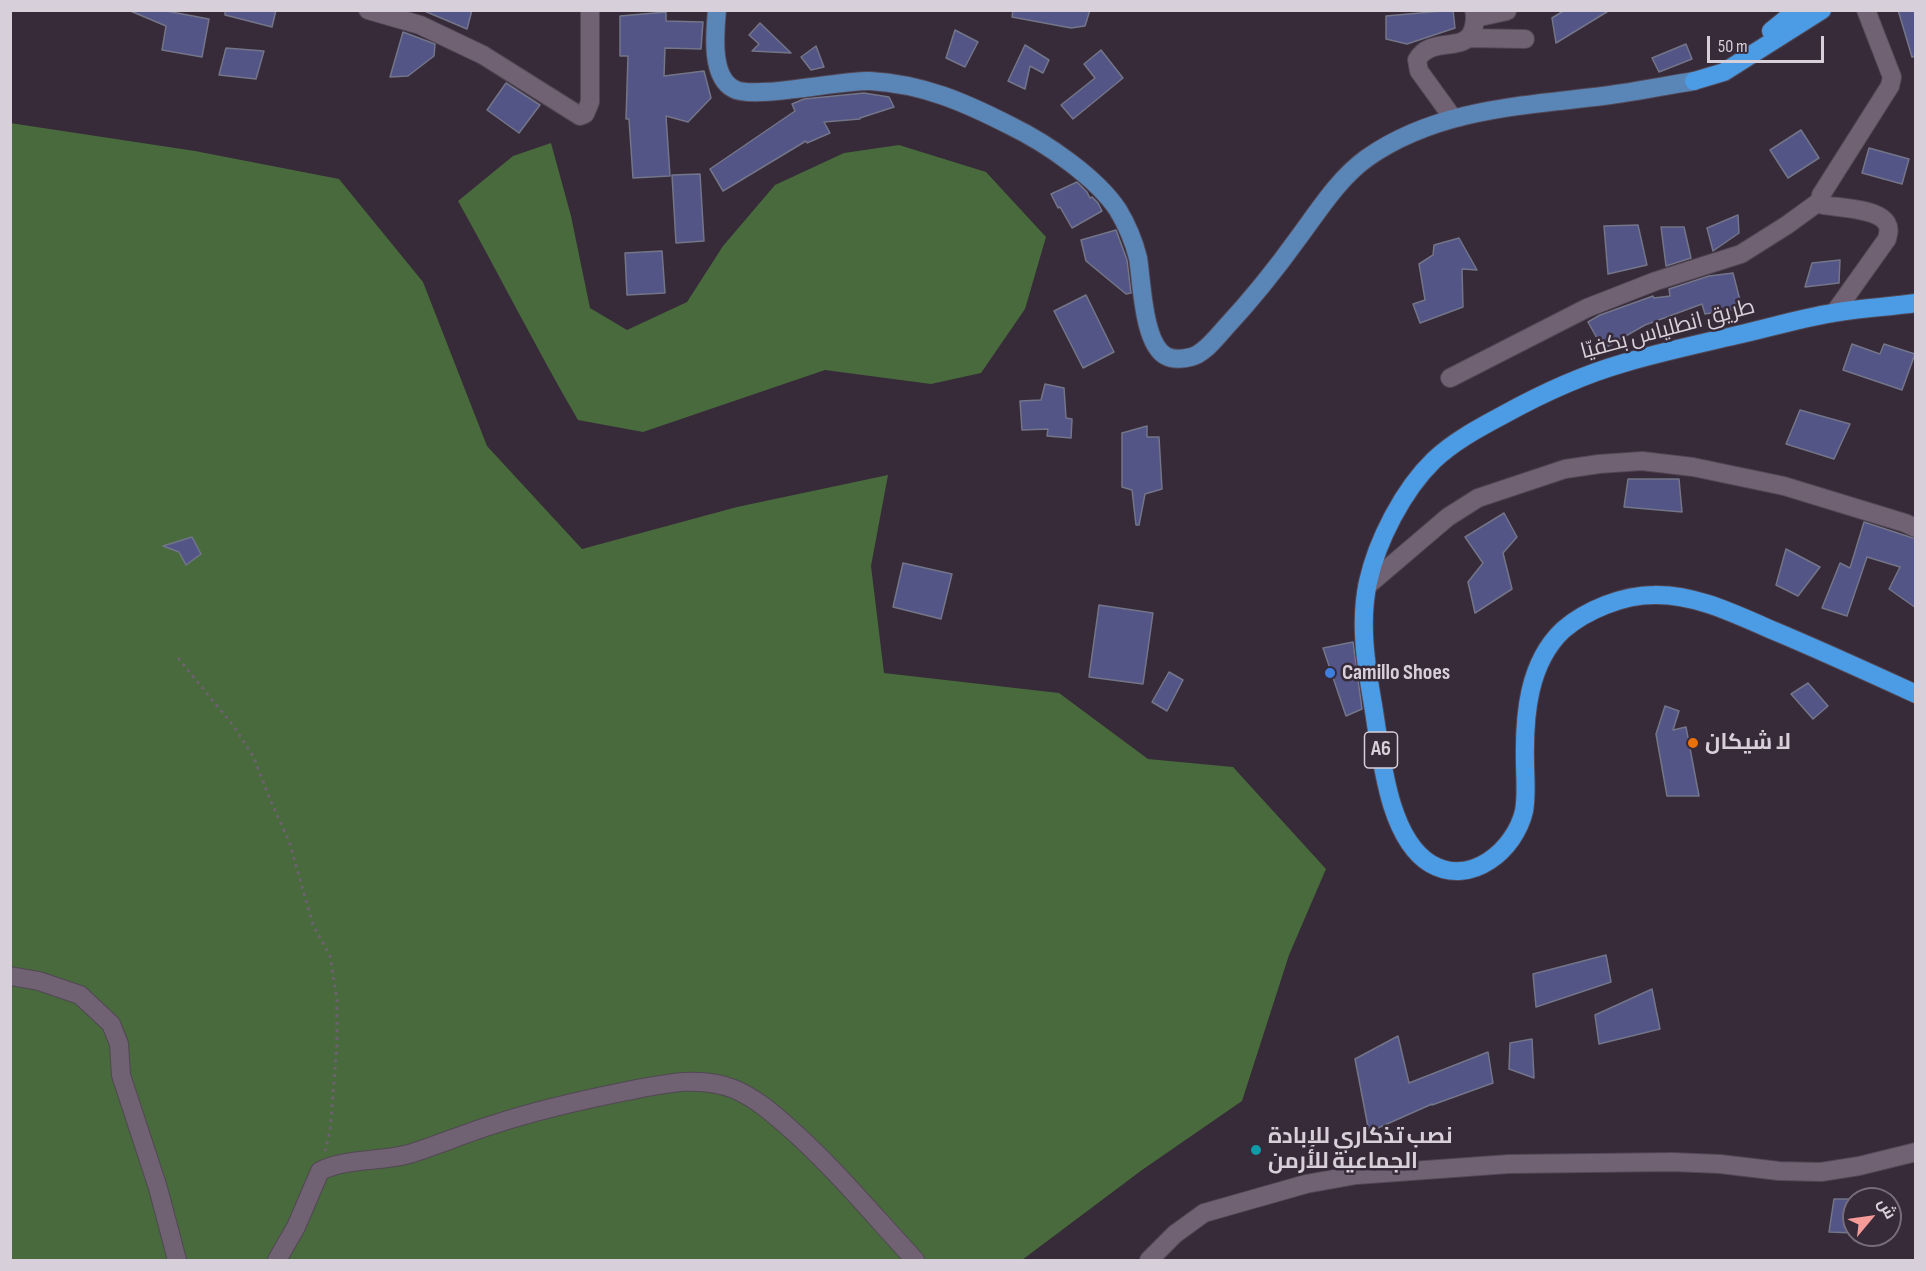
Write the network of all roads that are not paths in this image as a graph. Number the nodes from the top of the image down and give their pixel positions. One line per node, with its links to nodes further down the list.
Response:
1 (368, 10): 2 (street)
2 (590, 10)
3 (717, 10): 12 (main road)
4 (1797, 10): 11 (highway)
5 (1822, 10): 11 (highway)
6 (1866, 10): 13 (street)
7 (1507, 11): 8 (street)
8 (1475, 14): 9 (street)
9 (1468, 38): 10 (street); 12 (street)
10 (1525, 39)
11 (1694, 81): 12 (main road)
12 (1453, 118)
13 (1820, 201): 15 (street); 16 (street)
14 (1916, 303): 15 (highway, طريق انطلياس بكفيّا / A6)
15 (1835, 312): 18 (highway, طريق انطلياس بكفيّا / A6)
16 (1450, 378)
17 (1916, 528): 18 (street)
18 (1367, 586): 19 (highway, طريق انطلياس بكفيّا / A6)
19 (1916, 694)
20 (10, 976): 22 (street)
21 (1916, 1152): 25 (street)
22 (177, 1260)
23 (277, 1260): 24 (street)
24 (915, 1260)
25 (1149, 1260)

